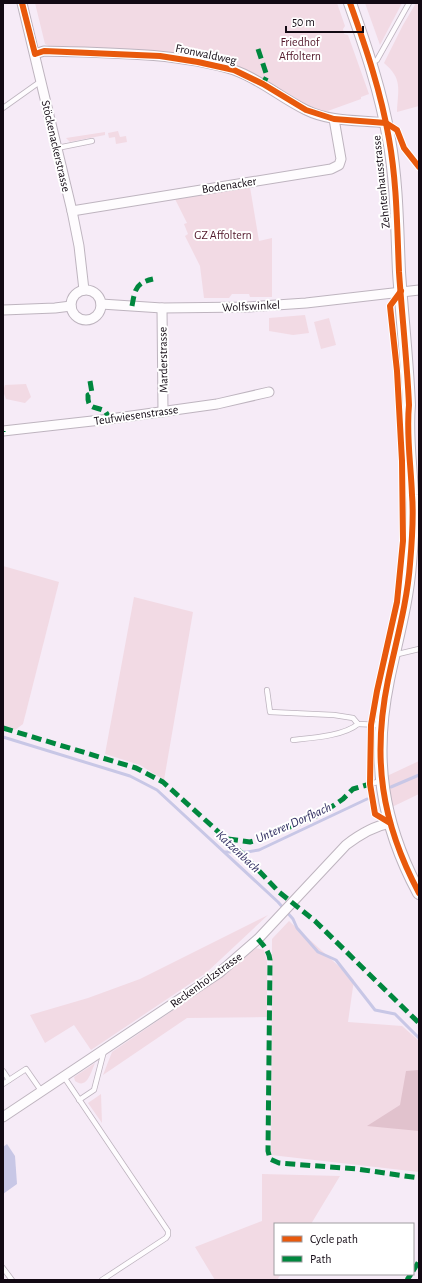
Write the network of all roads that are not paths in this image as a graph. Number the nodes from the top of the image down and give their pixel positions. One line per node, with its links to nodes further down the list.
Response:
1 (22, 3): 4 (street, Stöckenackerstrasse)
2 (350, 3): 5 (street, Zehntenhausstrasse)
3 (409, 3): 5 (lane)
4 (35, 54): 6 (street, Stöckenackerstrasse); 8 (street, Fronwaldweg)
5 (371, 63): 9 (street, Zehntenhausstrasse)
6 (41, 81): 7 (lane); 11 (street, Stöckenackerstrasse)
7 (3, 108)
8 (334, 119): 9 (street, Fronwaldweg); 12 (street, Bodenacker)
9 (386, 123): 15 (street, Zehntenhausstrasse)
10 (92, 141): 11 (lane)
11 (57, 148): 12 (street, Stöckenackerstrasse)
12 (72, 210): 13 (street, Stöckenackerstrasse)
13 (84, 290): 16 (street); 17 (street)
14 (419, 290): 15 (street, Wolfswinkel)
15 (401, 292): 18 (street, Wolfswinkel); 23 (street, Zehntenhausstrasse)
16 (101, 304): 17 (street); 18 (street, Wolfswinkel)
17 (71, 306): 19 (street)
18 (162, 308): 21 (street, Marderstrasse)
19 (3, 310)
20 (268, 392): 21 (street, Teufwiesenstrasse)
21 (163, 412): 22 (street, Teufwiesenstrasse)
22 (3, 431)
23 (416, 513): 25 (street, Zehntenhausstrasse)
24 (419, 649): 25 (lane)
25 (394, 655): 28 (street, Zehntenhausstrasse)
26 (266, 690): 27 (lane)
27 (358, 724): 28 (lane); 29 (lane)
28 (381, 725): 30 (street, Zehntenhausstrasse)
29 (292, 740)
30 (390, 822): 31 (street, Zehntenhausstrasse); 32 (street, Reckenholzstrasse)
31 (419, 893)
32 (104, 1051): 34 (street, Reckenholzstrasse); 38 (lane)
33 (3, 1071): 35 (lane)
34 (64, 1077): 37 (street, Reckenholzstrasse); 38 (lane)
35 (9, 1080): 36 (lane); 37 (lane)
36 (3, 1084)
37 (42, 1092): 39 (street, Reckenholzstrasse)
38 (79, 1100): 42 (lane)
39 (3, 1118)
40 (3, 1268): 41 (lane)
41 (12, 1280)
42 (102, 1280)

